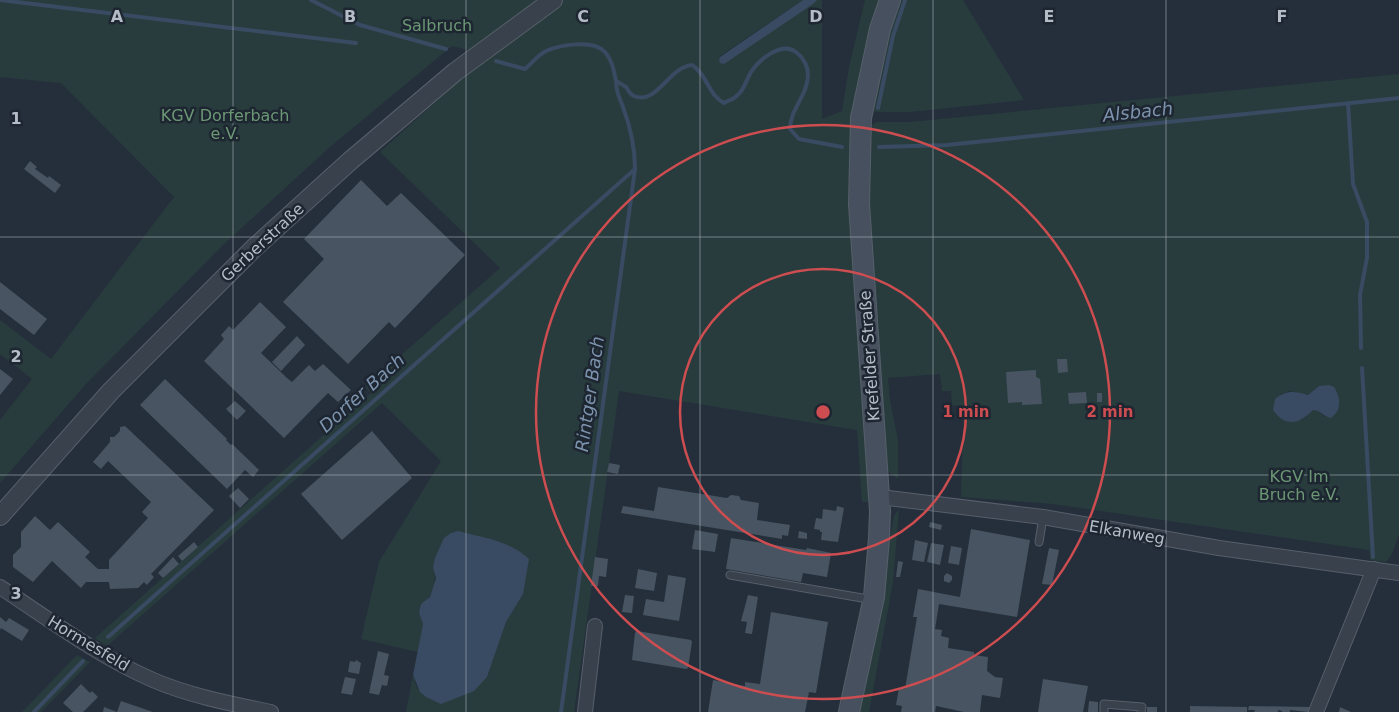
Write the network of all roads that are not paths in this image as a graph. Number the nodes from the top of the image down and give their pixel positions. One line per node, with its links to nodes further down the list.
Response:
1 (553, 0): 4 (street, Gerberstraße)
2 (890, 0): 3 (main road, Krefelder Straße)
3 (880, 498): 5 (street, Elkanweg); 11 (main road, Krefelder Straße)
4 (0, 516)
5 (1043, 517): 6 (lane); 7 (street, Elkanweg)
6 (1039, 542)
7 (1374, 569): 8 (street, Elkanweg); 18 (street)
8 (1399, 573)
9 (730, 574): 11 (lane)
10 (0, 587): 13 (street, Hormesfeld)
11 (874, 598): 15 (main road, Krefelder Straße)
12 (595, 626): 14 (street)
13 (271, 712)
14 (585, 712)
15 (849, 712)
16 (1104, 712): 17 (lane)
17 (1141, 712)
18 (1316, 712)

